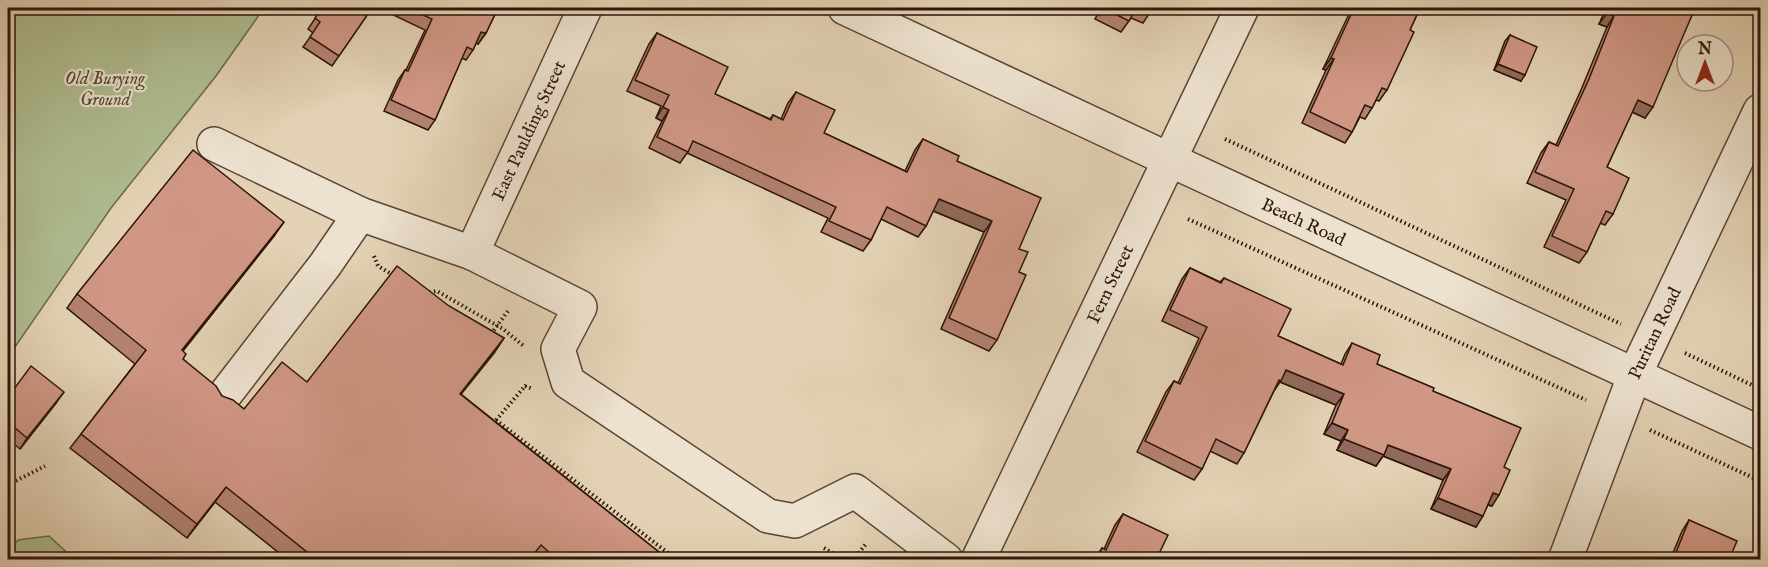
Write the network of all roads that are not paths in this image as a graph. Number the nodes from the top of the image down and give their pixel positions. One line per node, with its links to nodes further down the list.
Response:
1 (585, 8): 8 (street, East Paulding Street)
2 (845, 8): 6 (street, Beach Road)
3 (1242, 8): 6 (street, Fern Street)
4 (1761, 111): 9 (street, Puritan Road)
5 (213, 144): 7 (street)
6 (1170, 160): 9 (street, Beach Road); 13 (street, Fern Street)
7 (352, 226): 8 (street); 10 (street)
8 (472, 252): 12 (street)
9 (1635, 374): 11 (street, Beach Road); 14 (street, Puritan Road)
10 (224, 396)
11 (1761, 433)
12 (945, 560)
13 (978, 560)
14 (1565, 560)

